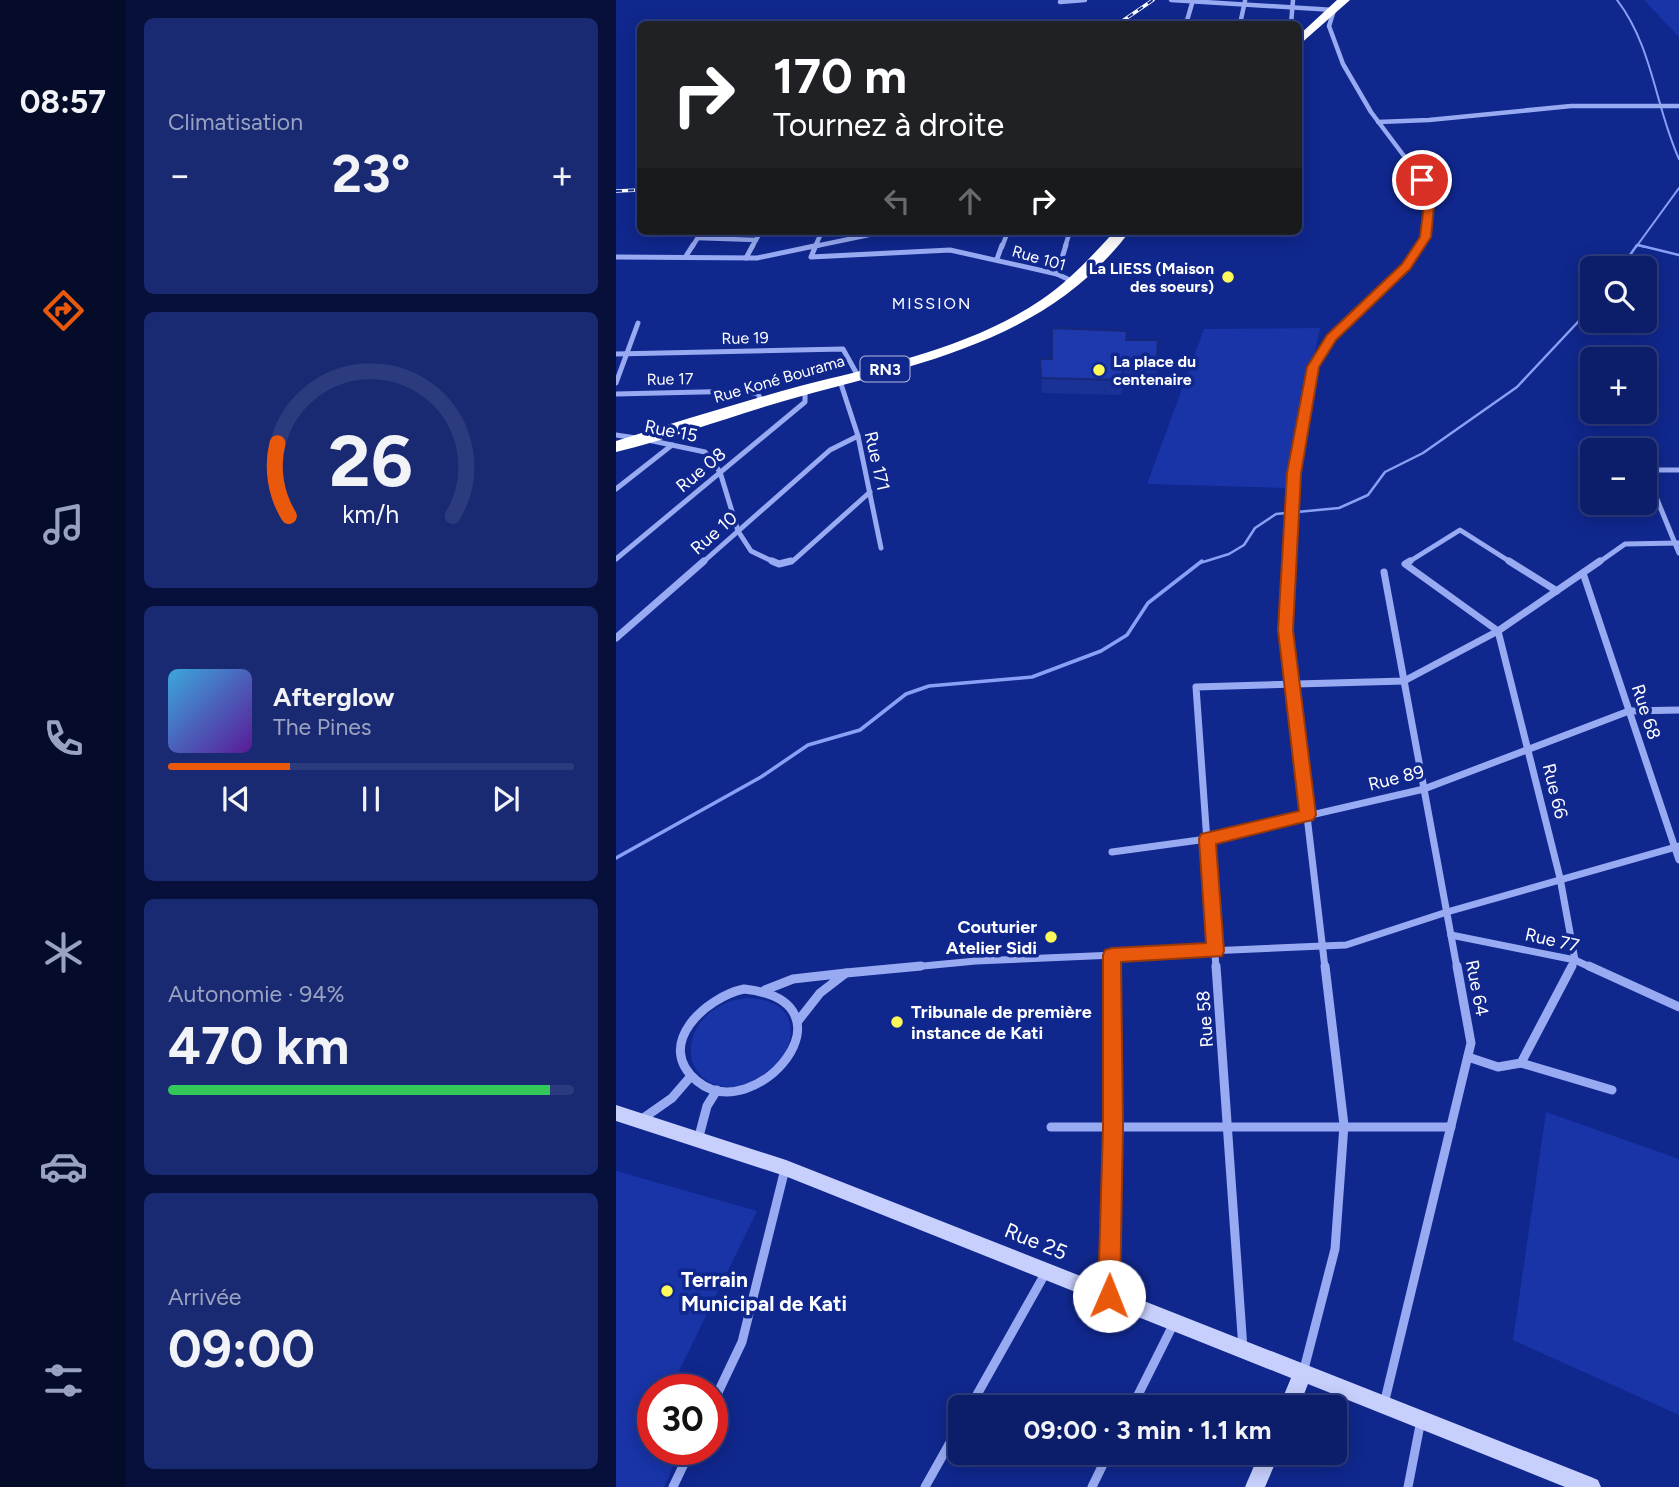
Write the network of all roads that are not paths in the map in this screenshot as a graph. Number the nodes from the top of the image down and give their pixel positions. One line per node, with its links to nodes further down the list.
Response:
1 (1085, 0): 6 (street)
2 (1171, 0): 3 (street)
3 (1192, 0): 7 (street); 10 (street)
4 (1293, 0): 8 (street)
5 (1344, 0): 9 (highway)
6 (1060, 2)
7 (1244, 2): 8 (street); 11 (street)
8 (1293, 7): 9 (street); 12 (street)
9 (1334, 10): 13 (highway); 15 (street)
10 (1187, 21)
11 (1241, 21)
12 (1291, 21)
13 (1302, 40)
14 (1679, 106): 15 (street)
15 (1378, 122): 63 (street)
16 (700, 235): 23 (street)
17 (759, 235): 24 (street)
18 (820, 235): 25 (street)
19 (866, 235): 25 (street)
20 (1006, 235): 29 (street)
21 (1069, 235): 30 (street)
22 (1118, 235): 31 (highway, Rue Koné Bourama / RN3)
23 (698, 238): 24 (street); 26 (street)
24 (756, 240): 28 (street)
25 (815, 245): 28 (street); 29 (street)
26 (686, 256): 27 (street); 28 (street)
27 (616, 257)
28 (746, 258)
29 (997, 259): 30 (street, Rue 101)
30 (1057, 274): 31 (street, Rue 101)
31 (1074, 282): 35 (highway, Rue Koné Bourama / RN3)
32 (638, 323): 33 (street)
33 (627, 353): 34 (street, Rue 19); 35 (street, Rue 19); 37 (street)
34 (616, 354)
35 (858, 376): 36 (highway, Rue Koné Bourama / RN3)
36 (840, 381): 39 (highway, Rue Koné Bourama / RN3); 42 (street, Rue 171)
37 (616, 383)
38 (616, 394): 40 (street, Rue 17)
39 (805, 396): 40 (highway, Rue Koné Bourama / RN3); 48 (street, Rue 08)
40 (762, 402): 43 (highway, Rue Koné Bourama / RN3)
41 (616, 435): 43 (street, Rue 15)
42 (858, 436): 50 (street, Rue 171); 52 (street, Rue 10)
43 (643, 439): 44 (street, Rue 15); 45 (highway, Rue Koné Bourama / RN3)
44 (672, 445): 48 (street, Rue 15); 49 (street)
45 (616, 447)
46 (1657, 470): 47 (street)
47 (1679, 470)
48 (720, 472): 52 (street); 56 (street, Rue 08)
49 (616, 489)
50 (870, 492): 52 (street); 54 (street, Rue 171)
51 (1657, 497): 53 (street)
52 (738, 531): 61 (street, Rue 10)
53 (1677, 543): 55 (street); 58 (street)
54 (881, 548)
55 (1679, 553)
56 (616, 559)
57 (1384, 572): 62 (street, Rue 64)
58 (1583, 573): 59 (street); 65 (street, Rue 68)
59 (1557, 591): 60 (street); 60 (street)
60 (1498, 632): 62 (street); 66 (street, Rue 66)
61 (616, 638)
62 (1404, 681): 63 (street); 67 (street, Rue 64)
63 (1292, 685): 68 (street); 69 (street, Rue 58)
64 (1679, 710): 65 (street, Rue 89)
65 (1629, 711): 66 (street, Rue 89); 70 (street, Rue 68)
66 (1529, 751): 67 (street, Rue 89); 73 (street, Rue 66)
67 (1424, 789): 68 (street, Rue 89); 74 (street, Rue 64)
68 (1308, 815): 69 (street, Rue 89); 76 (street)
69 (1207, 839): 71 (street, Rue 89); 77 (street, Rue 58)
70 (1677, 847): 72 (street, Rue 68); 73 (street)
71 (1112, 852)
72 (1679, 860)
73 (1560, 878): 74 (street); 79 (street, Rue 66)
74 (1447, 912): 75 (street, Rue 64); 76 (street)
75 (1451, 935): 79 (street, Rue 77); 84 (street, Rue 64)
76 (1323, 946): 77 (street); 91 (street)
77 (1215, 951): 78 (street); 92 (street, Rue 58)
78 (1112, 955): 80 (street); 94 (street)
79 (1575, 960): 82 (street, Rue 77); 85 (street)
80 (846, 973): 81 (street); 83 (street)
81 (765, 990): 83 (street); 86 (street)
82 (1679, 1007)
83 (797, 1021): 87 (street)
84 (1468, 1057): 85 (street); 95 (street, Rue 64)
85 (1521, 1063): 88 (street)
86 (691, 1076): 87 (street); 90 (street)
87 (717, 1090): 96 (street)
88 (1612, 1090)
89 (616, 1112): 90 (street, Rue 25)
90 (639, 1121): 96 (street, Rue 25)
91 (1344, 1125): 92 (street); 95 (street); 102 (street)
92 (1228, 1126): 94 (street); 101 (street, Rue 58)
93 (1051, 1127): 94 (street)
94 (1113, 1127): 99 (street)
95 (1451, 1127): 107 (street, Rue 64)
96 (698, 1141): 97 (street, Rue 25)
97 (786, 1168): 98 (street, Rue 25); 103 (street)
98 (1046, 1271): 99 (street, Rue 25); 104 (street)
99 (1109, 1296): 100 (street, Rue 25)
100 (1174, 1322): 101 (street, Rue 25); 105 (street)
101 (1243, 1349): 102 (street, Rue 25)
102 (1303, 1373): 106 (street); 107 (street, Rue 25)
103 (727, 1374)
104 (977, 1395)
105 (1138, 1395)
106 (1294, 1395)
107 (1384, 1405): 108 (street, Rue 25)
108 (1421, 1420): 117 (street); 118 (street, Rue 25)
109 (948, 1446): 114 (street)
110 (683, 1465): 113 (street)
111 (1103, 1465): 115 (street)
112 (1264, 1465): 116 (street)
113 (673, 1487)
114 (925, 1487)
115 (1092, 1487)
116 (1255, 1487)
117 (1408, 1487)
118 (1591, 1487)

